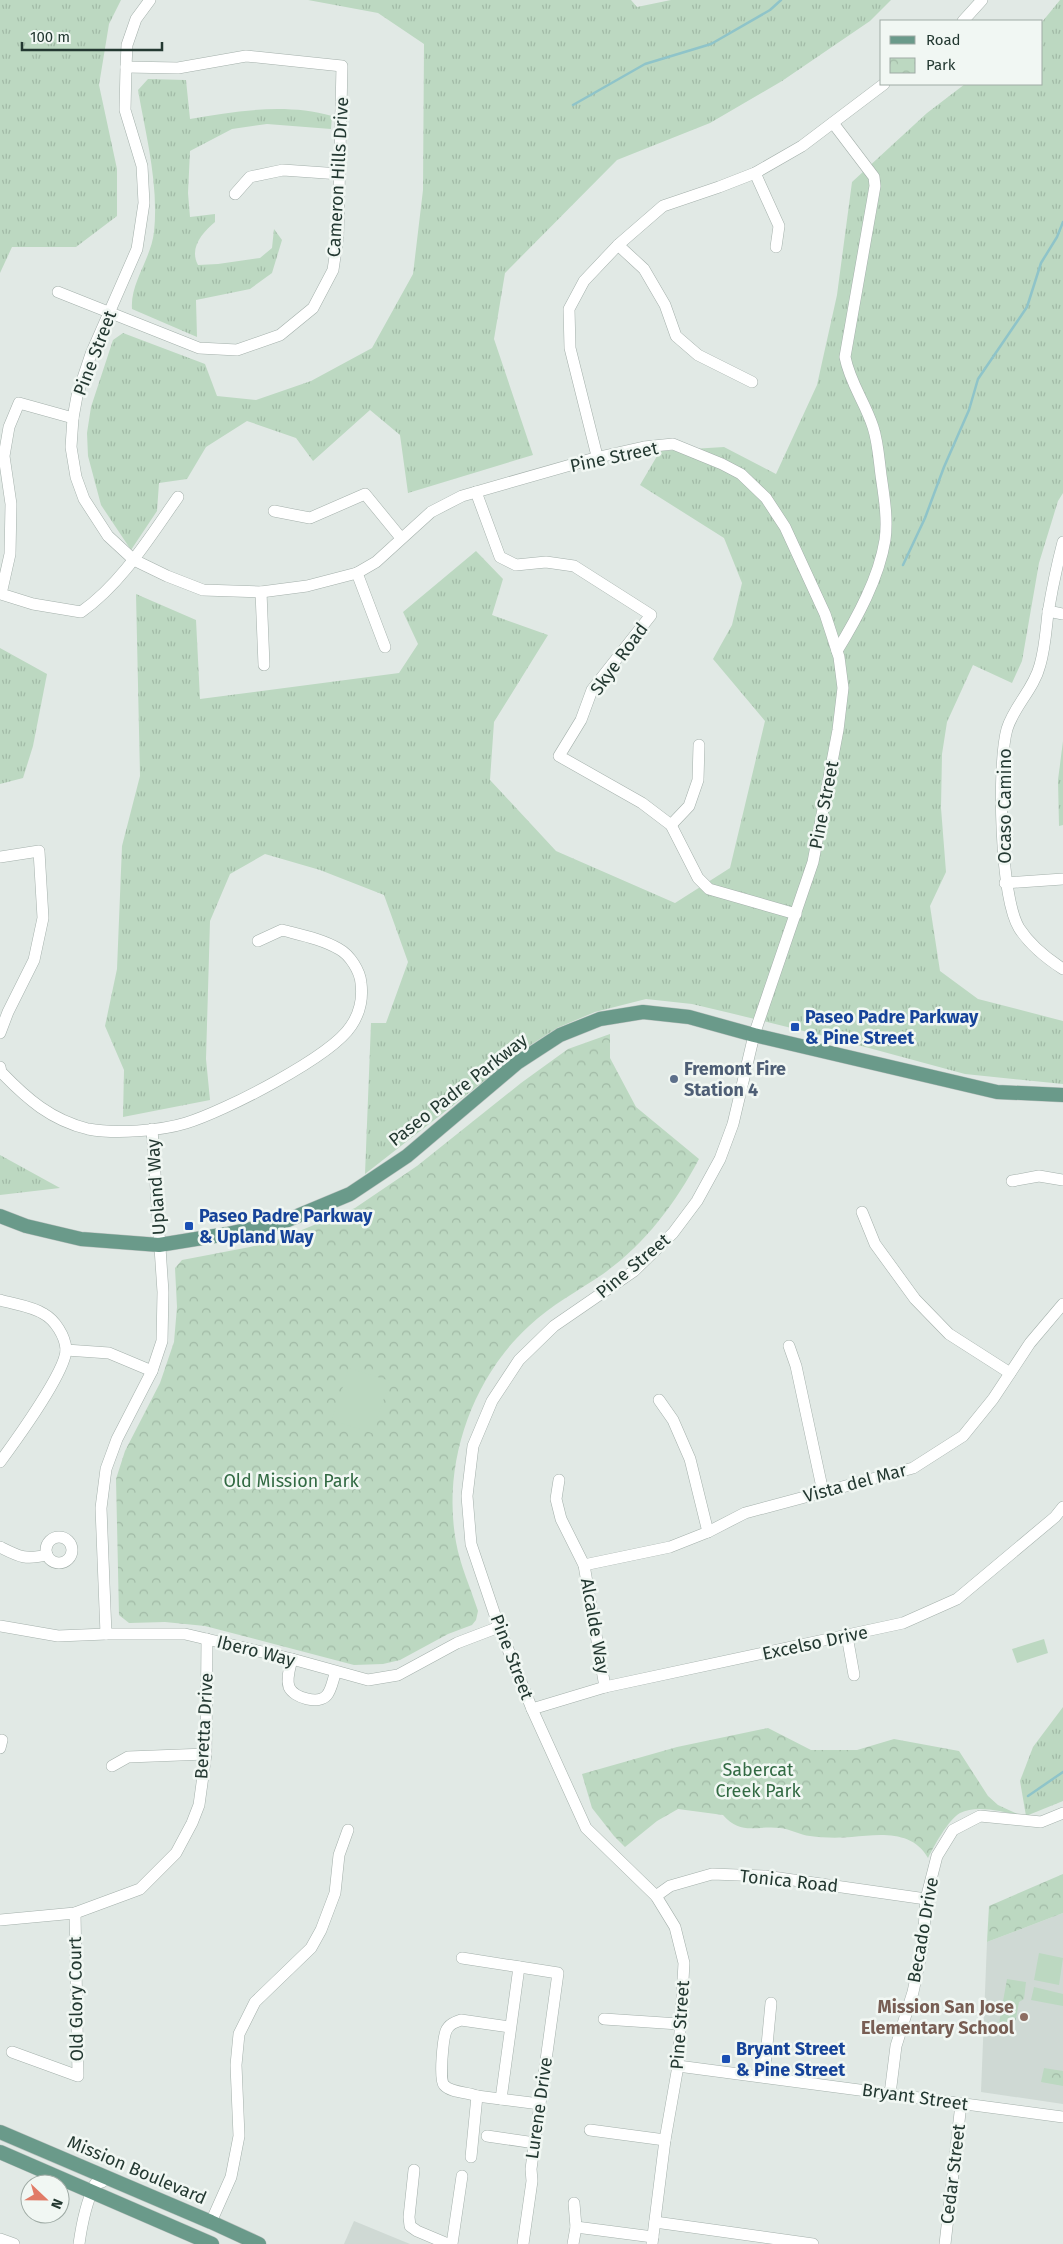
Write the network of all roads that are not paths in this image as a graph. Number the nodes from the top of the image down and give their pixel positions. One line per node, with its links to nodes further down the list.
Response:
1 (150, 0): 4 (street, Pine Street)
2 (982, 0): 3 (street)
3 (964, 20)
4 (126, 67): 8 (street, Cameron Hills Drive); 13 (street, Pine Street)
5 (883, 85): 6 (street)
6 (833, 123): 7 (street); 28 (street)
7 (755, 173): 10 (street); 11 (street)
8 (340, 174): 9 (street); 13 (street, Cameron Hills Drive)
9 (234, 194)
10 (618, 245): 14 (street); 16 (street)
11 (776, 247)
12 (58, 292): 13 (street, Cameron Hills Drive)
13 (109, 314): 15 (street, Pine Street)
14 (752, 382)
15 (73, 418): 22 (street, Pine Street); 22 (street)
16 (595, 458): 17 (street, Pine Street); 28 (street, Pine Street)
17 (476, 492): 20 (street, Pine Street); 31 (street, Skye Road)
18 (178, 497): 22 (street)
19 (274, 511): 20 (street)
20 (401, 538): 23 (street, Pine Street)
21 (1063, 542): 25 (street, Ocaso Camino)
22 (134, 560): 24 (street, Pine Street)
23 (357, 573): 24 (street, Pine Street); 27 (street)
24 (261, 592): 29 (street)
25 (1048, 612): 26 (street); 34 (street, Ocaso Camino)
26 (1063, 614)
27 (385, 647)
28 (837, 651): 35 (street, Pine Street)
29 (264, 665)
30 (698, 745): 31 (street)
31 (671, 825): 35 (street, Skye Road)
32 (0, 857): 38 (street)
33 (1063, 879): 34 (street)
34 (1006, 883): 37 (street, Ocaso Camino)
35 (796, 914): 40 (street, Pine Street)
36 (258, 941): 43 (street)
37 (1063, 969)
38 (4, 1009): 39 (street)
39 (0, 1033)
40 (754, 1035): 42 (main road, Paseo Padre Parkway); 48 (main road, Paseo Padre Parkway); 65 (street, Pine Street)
41 (0, 1067): 43 (street)
42 (1063, 1095)
43 (152, 1129): 48 (street, Upland Way)
44 (1063, 1180): 45 (street)
45 (1012, 1181)
46 (862, 1212): 54 (street)
47 (0, 1216): 48 (main road, Paseo Padre Parkway)
48 (160, 1245): 53 (street, Upland Way)
49 (0, 1300): 52 (street)
50 (1063, 1304): 54 (street, Vista del Mar)
51 (789, 1346): 58 (street)
52 (66, 1350): 53 (street); 56 (street)
53 (152, 1371): 66 (street, Upland Way)
54 (1010, 1373): 58 (street, Vista del Mar)
55 (659, 1400): 60 (street)
56 (0, 1462)
57 (559, 1480): 63 (street, Alcalde Way)
58 (823, 1492): 60 (street, Vista del Mar)
59 (1063, 1507): 67 (street, Excelso Drive)
60 (708, 1532): 63 (street, Vista del Mar)
61 (0, 1547): 62 (street)
62 (47, 1555)
63 (584, 1565): 72 (street, Alcalde Way)
64 (0, 1626): 66 (street, Ibero Way)
65 (499, 1627): 70 (street, Ibero Way); 73 (street, Pine Street)
66 (106, 1634): 68 (street, Ibero Way)
67 (847, 1636): 71 (street); 72 (street, Excelso Drive)
68 (207, 1639): 69 (street, Ibero Way); 74 (street, Beretta Drive)
69 (292, 1659): 70 (street, Ibero Way); 70 (street)
70 (336, 1672)
71 (854, 1675)
72 (605, 1687): 73 (street, Excelso Drive)
73 (532, 1709): 78 (street, Pine Street)
74 (206, 1754): 75 (street); 80 (street, Beretta Drive)
75 (112, 1766)
76 (1063, 1813): 79 (street, Becado Drive)
77 (348, 1830): 109 (street)
78 (656, 1896): 79 (street, Tonica Road); 86 (street, Pine Street)
79 (926, 1898): 91 (street, Becado Drive)
80 (75, 1913): 81 (street, Beretta Drive); 88 (street, Old Glory Court)
81 (0, 1920)
82 (462, 1958): 83 (street)
83 (519, 1967): 87 (street); 94 (street, Lurene Drive)
84 (771, 2003): 90 (street)
85 (604, 2019): 86 (street)
86 (679, 2024): 89 (street, Pine Street)
87 (510, 2027): 92 (street); 93 (street)
88 (12, 2052)
89 (678, 2066): 90 (street, Bryant Street); 100 (street, Pine Street)
90 (764, 2077): 91 (street, Bryant Street)
91 (890, 2094): 95 (street, Bryant Street)
92 (477, 2096): 93 (street); 103 (street)
93 (501, 2099): 94 (street)
94 (540, 2104): 101 (street, Lurene Drive)
95 (961, 2104): 96 (street, Bryant Street); 123 (street, Cedar Street)
96 (1063, 2117)
97 (590, 2130): 100 (street)
98 (0, 2132): 106 (main road, Mission Boulevard)
99 (487, 2136): 101 (street)
100 (665, 2140): 110 (street, Pine Street)
101 (535, 2143): 120 (street, Lurene Drive)
102 (0, 2152): 107 (main road)
103 (471, 2157)
104 (414, 2170): 118 (street)
105 (462, 2176): 119 (street)
106 (107, 2177): 107 (street); 109 (main road, Mission Boulevard)
107 (92, 2191): 115 (street); 116 (main road)
108 (574, 2203): 111 (street)
109 (211, 2222): 117 (main road, Mission Boulevard)
110 (655, 2222): 113 (street, Pine Street); 122 (street)
111 (576, 2227): 113 (street); 121 (street)
112 (0, 2239): 114 (street)
113 (653, 2241)
114 (14, 2244)
115 (79, 2244)
116 (212, 2244)
117 (259, 2244)
118 (448, 2244)
119 (452, 2244)
120 (523, 2244)
121 (574, 2244)
122 (809, 2244)
123 (945, 2244)

